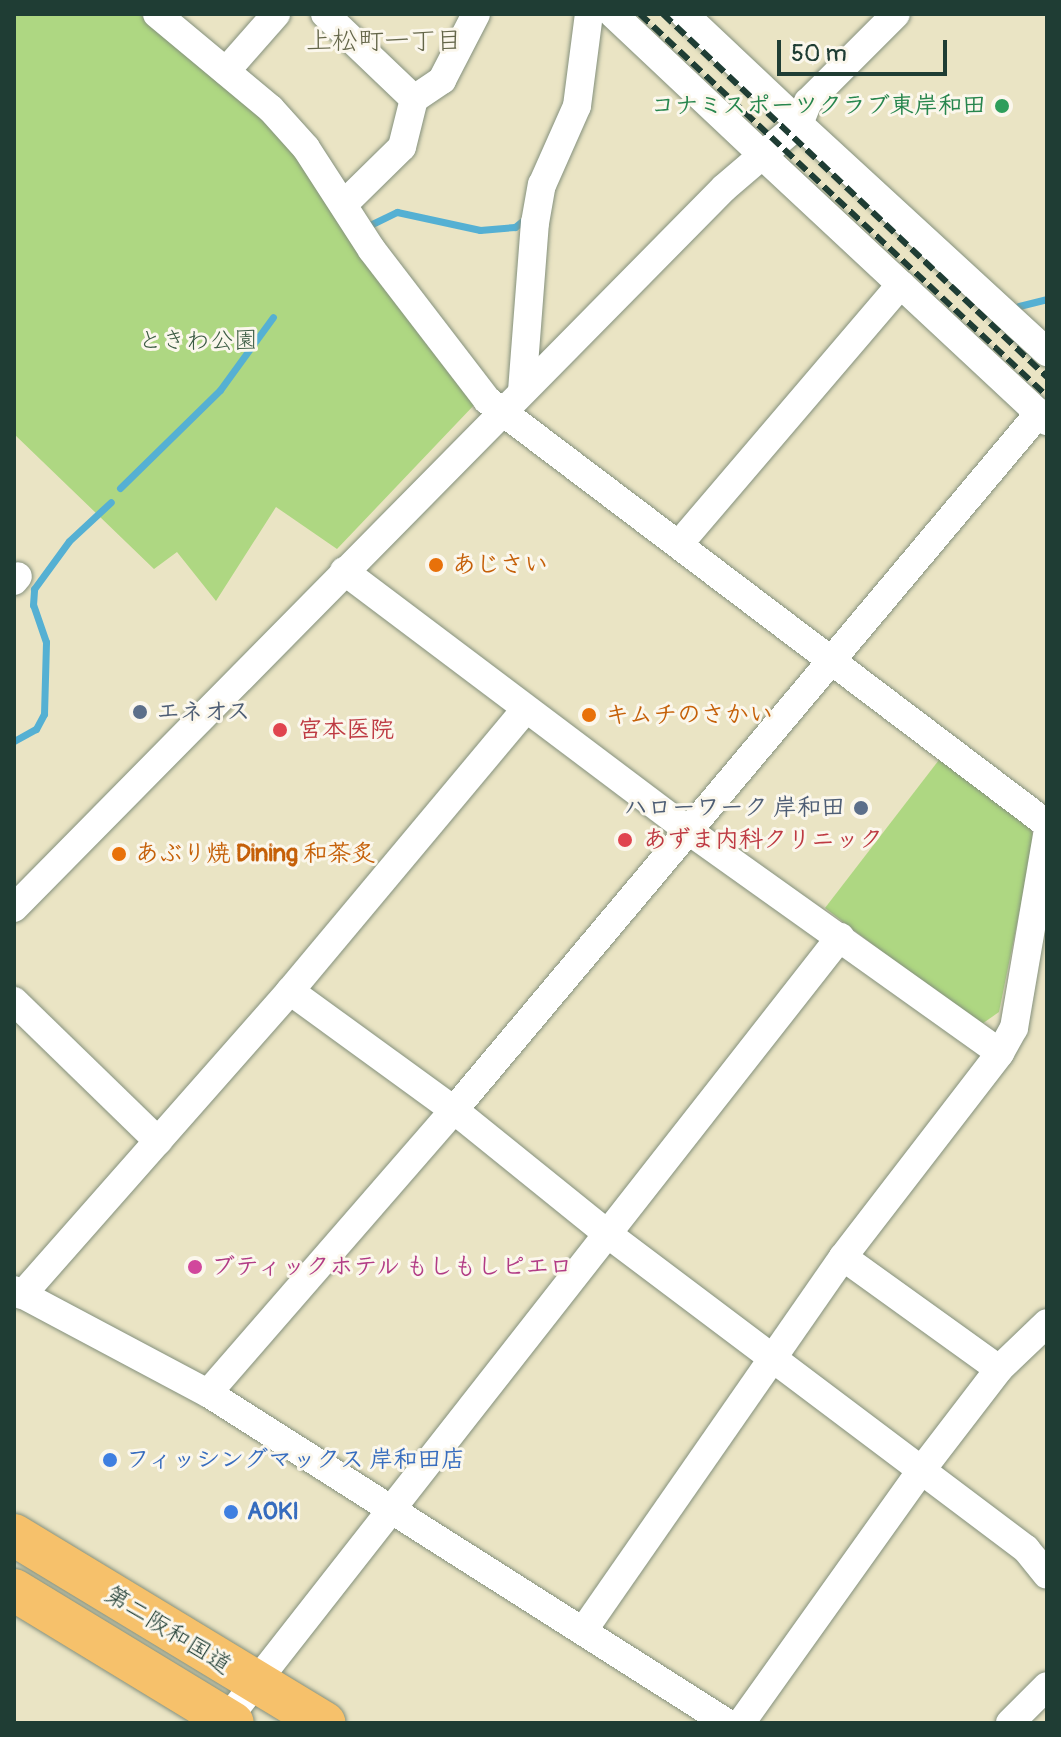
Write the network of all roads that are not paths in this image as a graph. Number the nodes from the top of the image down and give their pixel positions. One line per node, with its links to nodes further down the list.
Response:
1 (157, 14): 9 (street)
2 (325, 14): 10 (street)
3 (476, 14): 10 (street)
4 (589, 14): 16 (street)
5 (613, 14): 12 (street)
6 (684, 14): 11 (street)
7 (896, 14): 11 (street)
8 (265, 18): 9 (street)
9 (226, 71): 13 (street)
10 (414, 99): 13 (street)
11 (798, 112): 12 (street); 15 (street)
12 (759, 151): 14 (street); 16 (street)
13 (344, 204): 17 (street)
14 (901, 284): 18 (street); 19 (street)
15 (1047, 352)
16 (522, 391): 17 (street)
17 (502, 412): 19 (street); 20 (street)
18 (1043, 417): 21 (street)
19 (680, 543): 21 (street)
20 (344, 571): 22 (street); 26 (street)
21 (829, 662): 23 (street); 24 (street)
22 (525, 710): 24 (street); 28 (street)
23 (1047, 824)
24 (689, 831): 27 (street); 31 (street)
25 (1047, 834): 30 (street)
26 (14, 908)
27 (840, 937): 30 (street); 33 (street)
28 (290, 991): 31 (street); 32 (street)
29 (14, 1001): 32 (street)
30 (1000, 1053): 34 (street)
31 (454, 1110): 33 (street); 39 (street)
32 (158, 1141): 35 (street)
33 (609, 1235): 37 (street); 41 (street)
34 (843, 1257): 37 (street); 38 (street)
35 (18, 1293): 39 (street)
36 (1041, 1338): 38 (street)
37 (773, 1358): 40 (street); 45 (street)
38 (999, 1369): 40 (street)
39 (208, 1393): 41 (street)
40 (920, 1472): 43 (street); 51 (street)
41 (385, 1510): 45 (street); 46 (street)
42 (14, 1535): 46 (highway, 第二阪和国道)
43 (1047, 1575)
44 (14, 1590): 48 (highway, 第二阪和国道)
45 (583, 1631): 50 (street)
46 (255, 1684): 48 (street); 49 (highway, 第二阪和国道)
47 (1047, 1686): 52 (street)
48 (228, 1722)
49 (324, 1723)
50 (727, 1723)
51 (741, 1723)
52 (1010, 1723)

